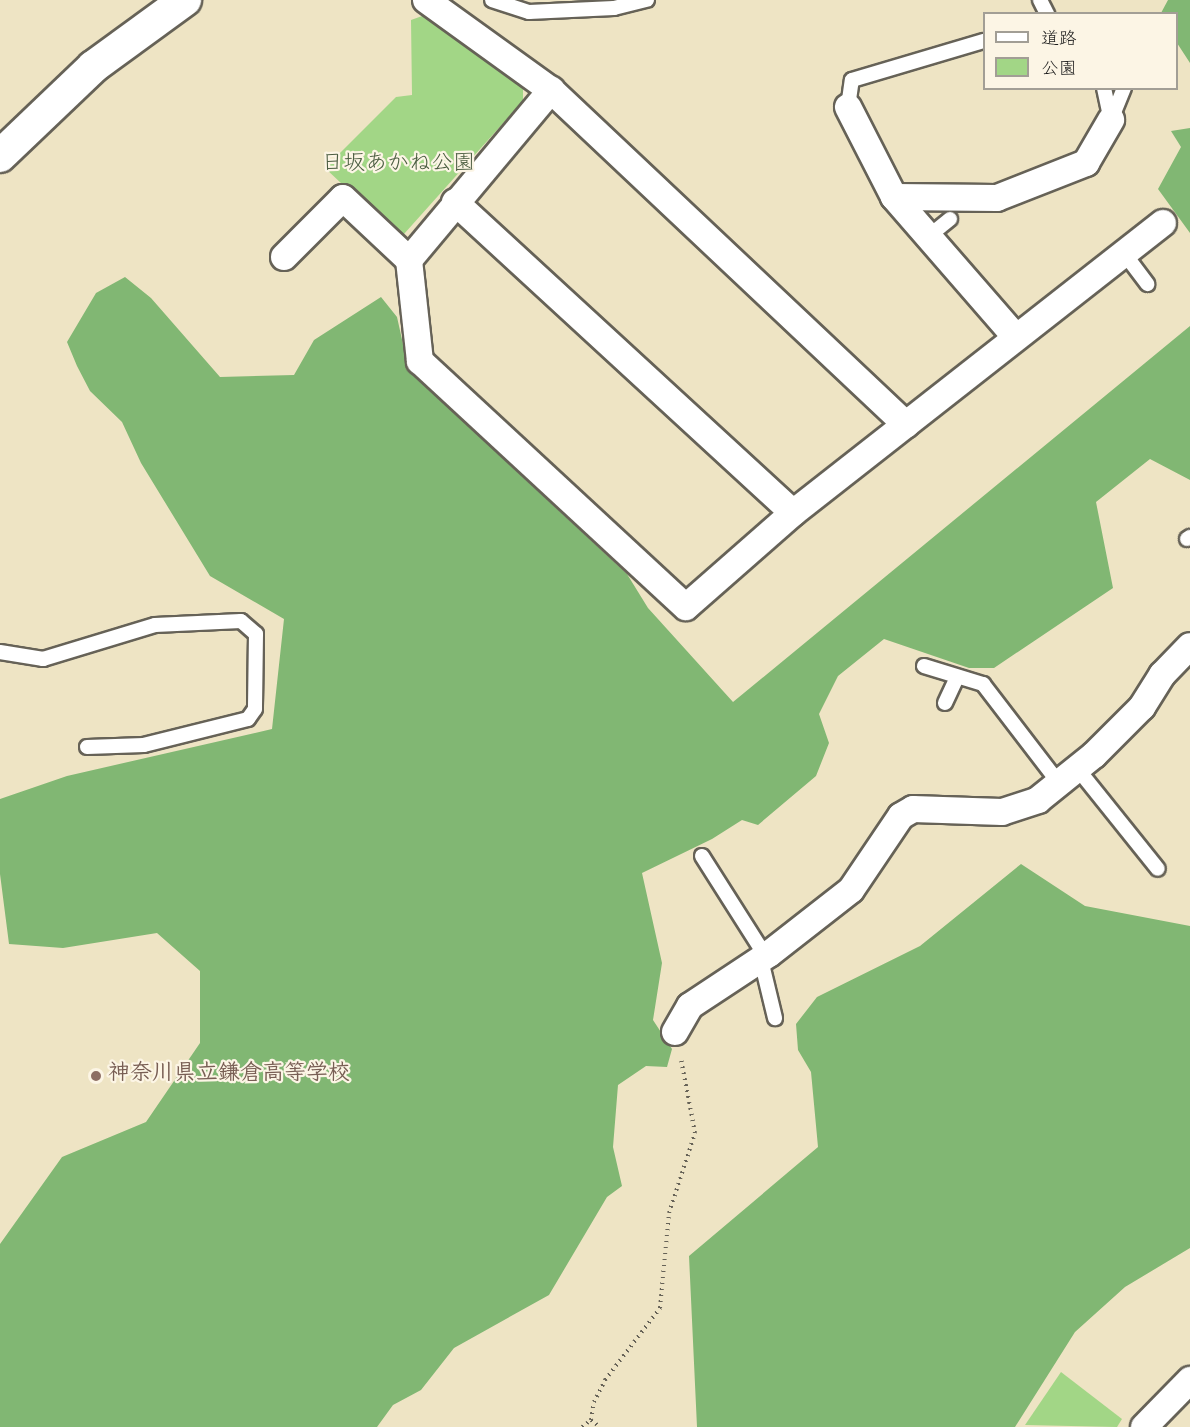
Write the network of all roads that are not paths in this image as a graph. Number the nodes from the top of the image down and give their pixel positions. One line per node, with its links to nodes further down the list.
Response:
1 (185, 0): 11 (street)
2 (426, 0): 6 (street)
3 (492, 0): 4 (lane)
4 (647, 0)
5 (983, 41): 9 (lane)
6 (551, 90): 13 (street); 22 (street)
7 (1104, 90): 10 (lane)
8 (1123, 90): 10 (lane)
9 (848, 107): 12 (street)
10 (1111, 120): 12 (street)
11 (0, 156)
12 (894, 197): 16 (street)
13 (455, 202): 19 (street); 23 (street)
14 (950, 219): 16 (lane)
15 (1163, 223): 17 (street)
16 (929, 236): 21 (street)
17 (1124, 253): 20 (lane); 21 (street)
18 (284, 257): 19 (street)
19 (409, 260): 23 (street)
20 (1147, 284)
21 (1015, 336): 22 (street)
22 (906, 425): 23 (street)
23 (793, 513)
24 (1190, 646): 30 (street)
25 (0, 652): 29 (lane)
26 (924, 666): 27 (lane)
27 (957, 677): 28 (lane); 30 (lane)
28 (945, 704)
29 (87, 747)
30 (1068, 776): 32 (lane); 33 (street)
31 (702, 856): 33 (lane)
32 (1158, 869)
33 (763, 958): 34 (lane); 35 (street)
34 (775, 1018)
35 (675, 1032)
36 (1190, 1380): 37 (street)
37 (1144, 1427)

